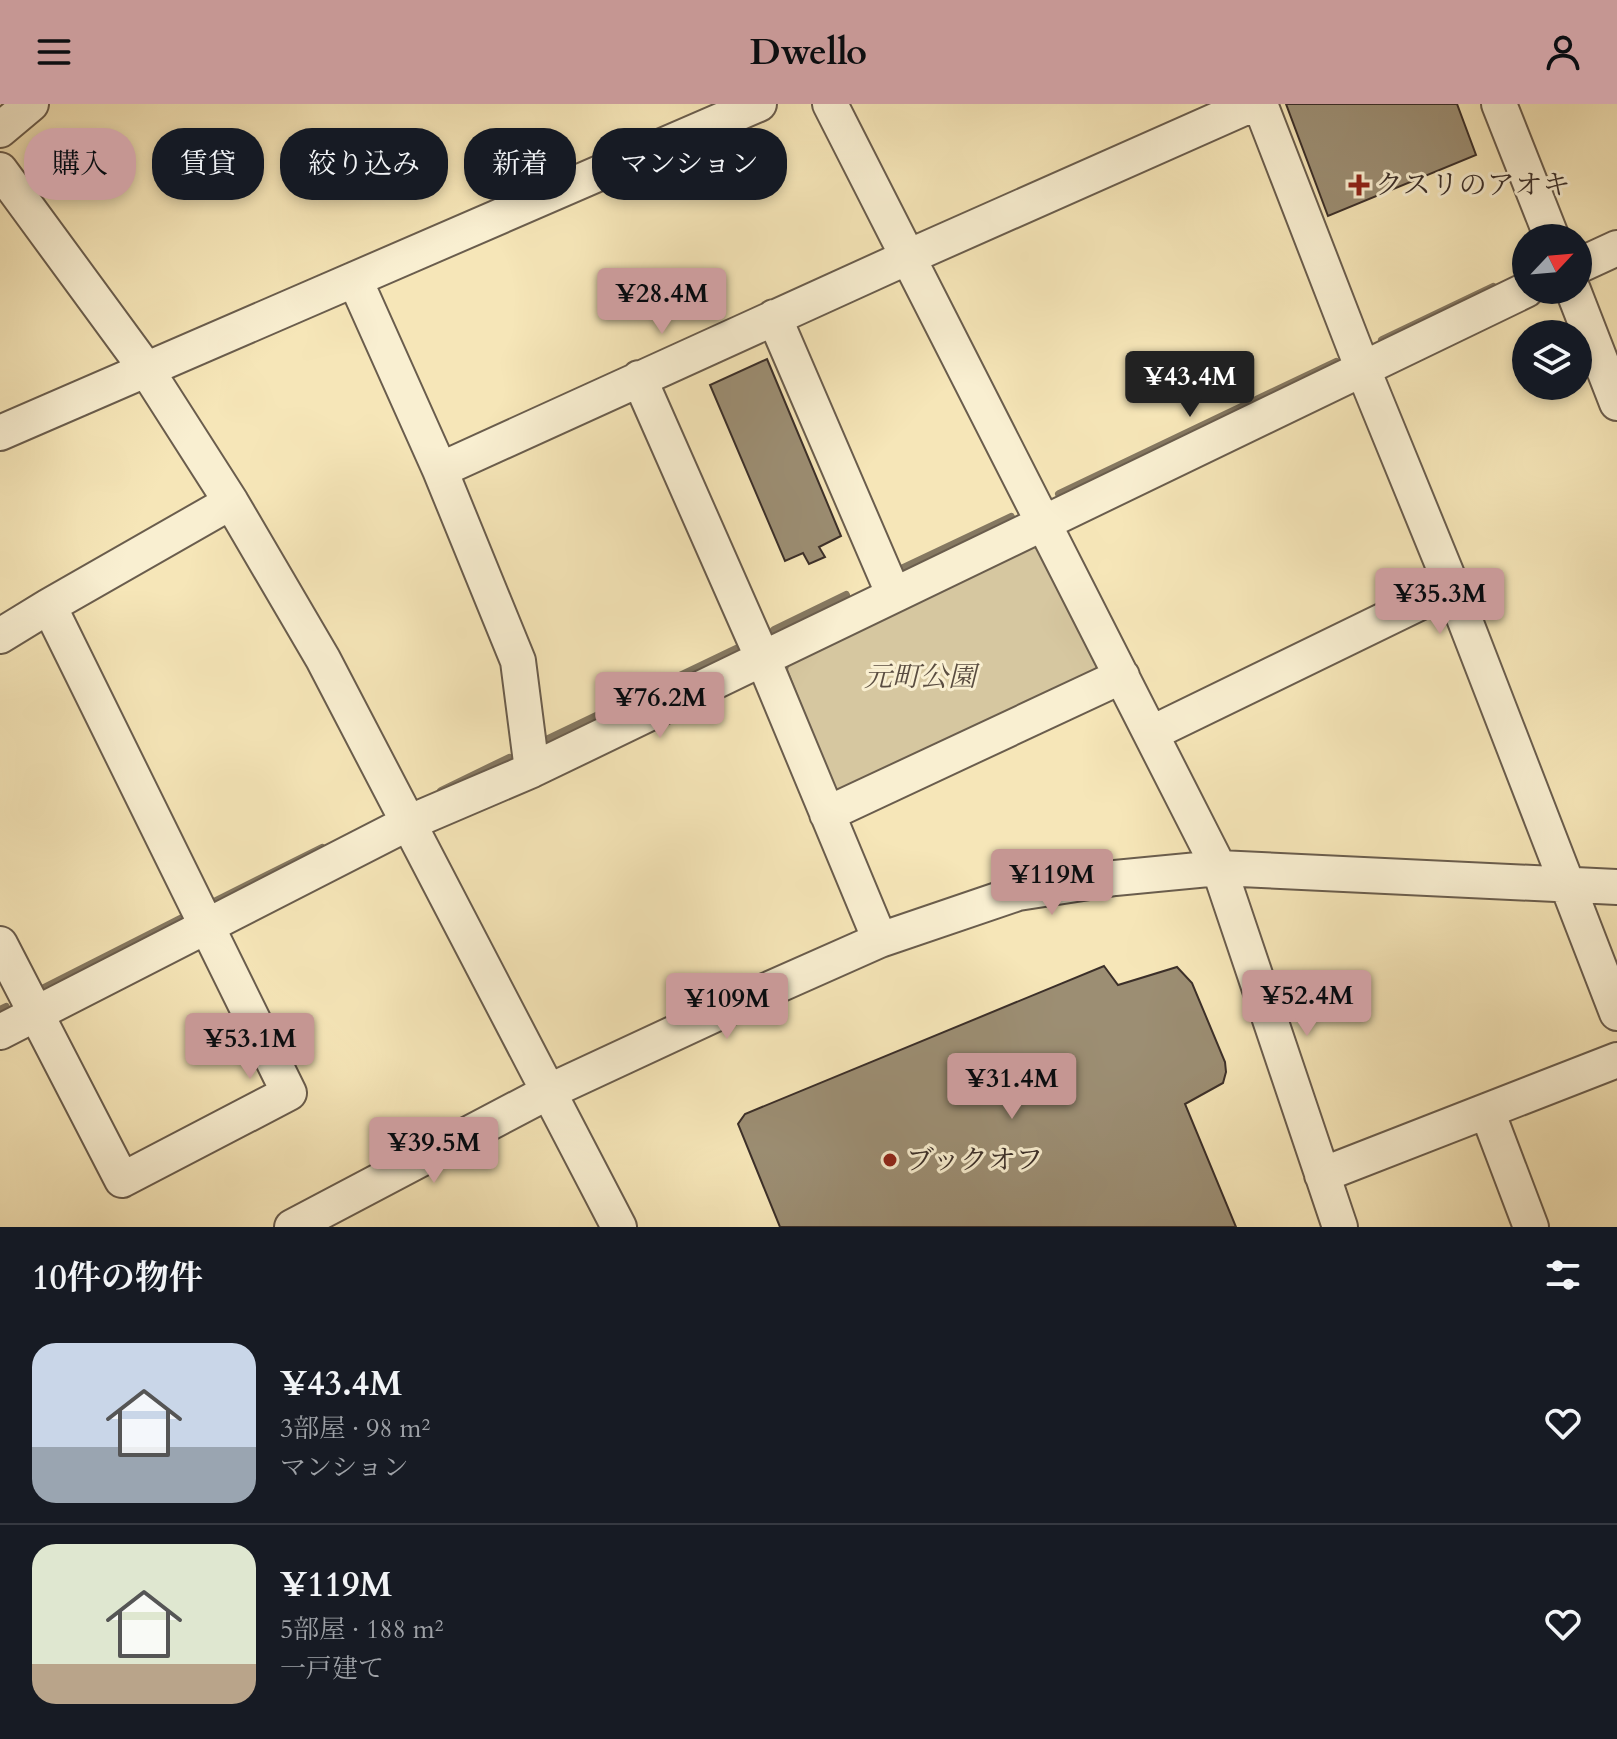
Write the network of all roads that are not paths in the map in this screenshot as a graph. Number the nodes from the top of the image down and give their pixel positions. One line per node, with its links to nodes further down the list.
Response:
1 (31, 104): 7 (street)
2 (759, 104): 13 (street)
3 (830, 104): 11 (street)
4 (1253, 104): 11 (street)
5 (1260, 104): 17 (street)
6 (1499, 104): 9 (street)
7 (0, 130)
8 (4, 185): 18 (street)
9 (1546, 224)
10 (1617, 248): 12 (street)
11 (908, 257): 16 (street); 24 (street)
12 (1592, 260)
13 (355, 280): 18 (street); 22 (street)
14 (1512, 297): 17 (street)
15 (1578, 304): 20 (street)
16 (774, 317): 19 (street); 26 (street)
17 (1362, 367): 24 (street); 25 (street)
18 (146, 369): 21 (street); 23 (street)
19 (639, 378): 22 (street); 29 (street)
20 (1617, 403)
21 (0, 433)
22 (440, 470): 32 (street)
23 (231, 502): 27 (street); 34 (street)
24 (1043, 522): 26 (street); 30 (street)
25 (1452, 587): 31 (street); 36 (street)
26 (893, 593): 29 (street)
27 (49, 606): 28 (street); 38 (street)
28 (0, 636)
29 (763, 659): 32 (street); 33 (street)
30 (1122, 676): 31 (street); 33 (street)
31 (1152, 733): 35 (street)
32 (532, 770): 34 (street)
33 (827, 814): 39 (street)
34 (408, 823): 38 (street); 45 (street)
35 (1219, 868): 36 (street); 39 (street); 47 (street)
36 (1567, 885): 37 (street); 41 (street)
37 (1617, 887)
38 (207, 927): 42 (street); 42 (street)
39 (880, 940): 45 (street)
40 (0, 944): 42 (street)
41 (1617, 1013)
42 (38, 1014): 43 (street)
43 (0, 1032)
44 (1617, 1060): 46 (street)
45 (550, 1091): 48 (street); 49 (street)
46 (1487, 1111): 47 (street); 51 (street)
47 (1322, 1175): 50 (street)
48 (292, 1227)
49 (619, 1227)
50 (1340, 1227)
51 (1531, 1227)

